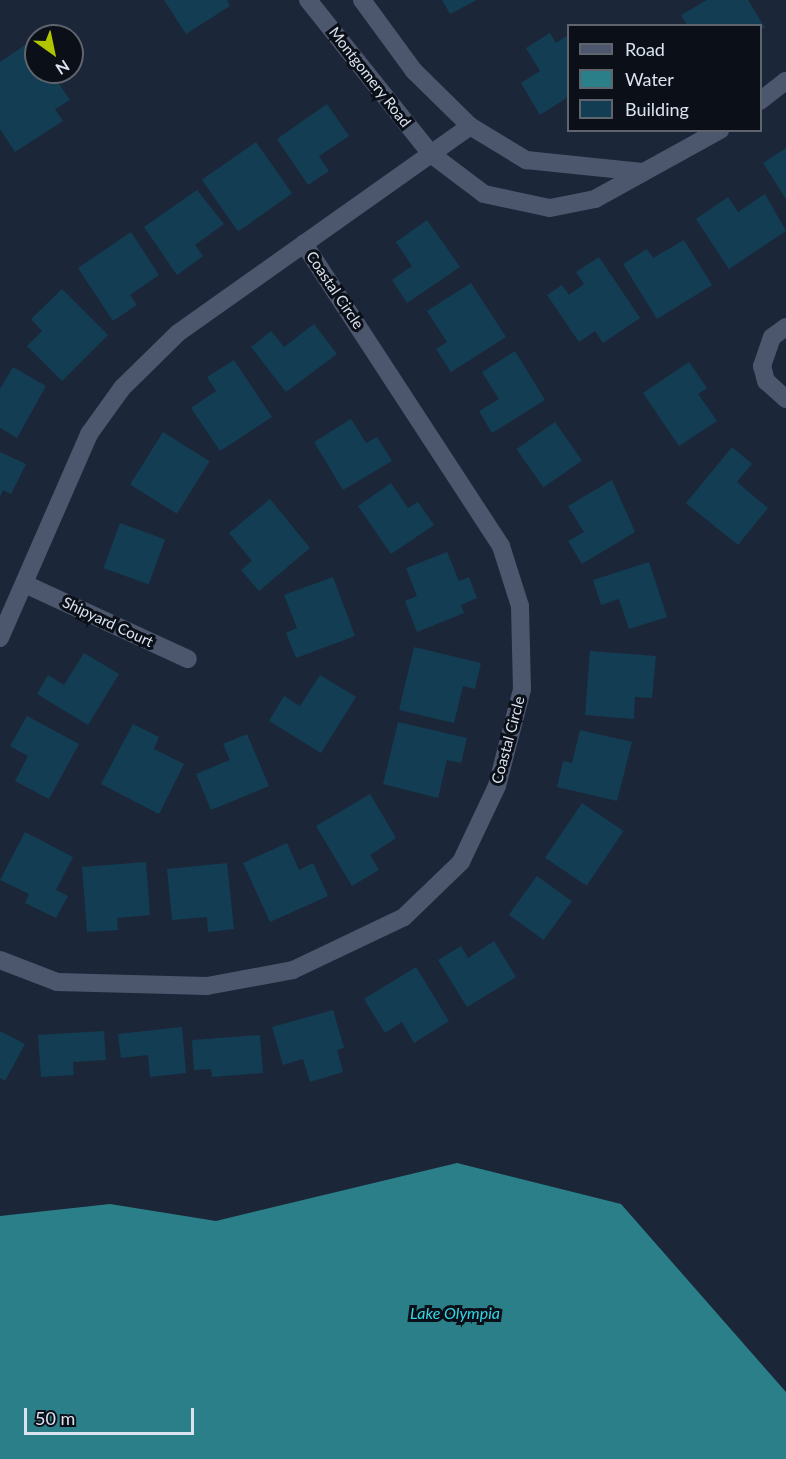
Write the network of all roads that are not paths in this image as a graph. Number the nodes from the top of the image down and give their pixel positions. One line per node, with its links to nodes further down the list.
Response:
1 (308, 0): 7 (street, Montgomery Road)
2 (362, 0): 5 (street)
3 (786, 81): 4 (street)
4 (762, 99)
5 (470, 126): 7 (street, Coastal Circle); 8 (street)
6 (716, 132): 8 (street, Montgomery Road)
7 (431, 154): 8 (street, Montgomery Road); 9 (street, Coastal Circle)
8 (642, 172)
9 (304, 244): 12 (street, Coastal Circle); 15 (street, Coastal Circle)
10 (786, 327): 11 (street)
11 (786, 399)
12 (27, 585): 13 (street, Coastal Circle); 14 (street, Shipyard Court)
13 (0, 638)
14 (188, 659)
15 (0, 960)

